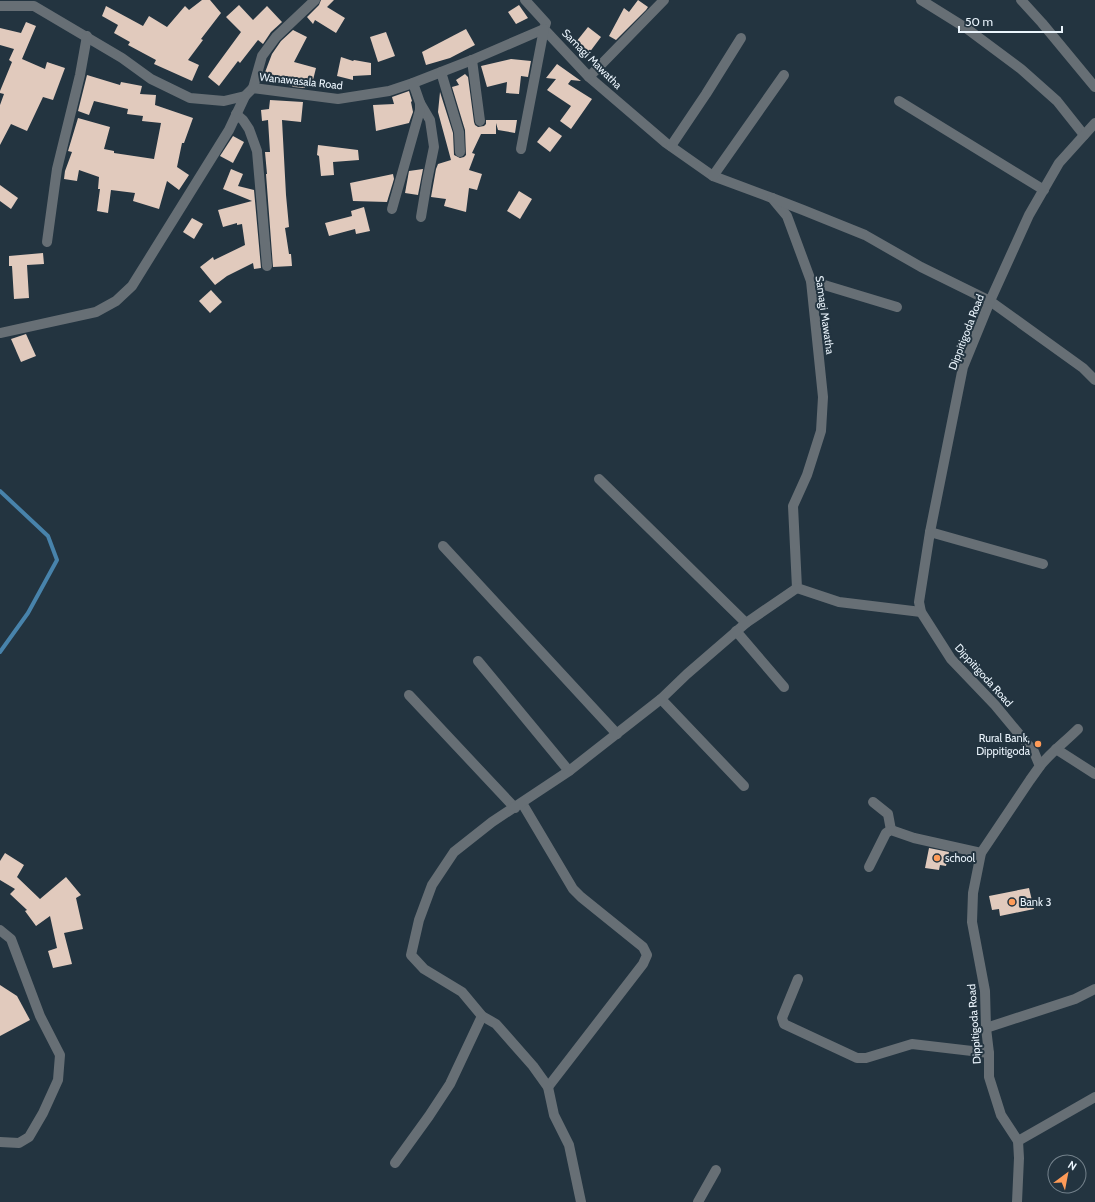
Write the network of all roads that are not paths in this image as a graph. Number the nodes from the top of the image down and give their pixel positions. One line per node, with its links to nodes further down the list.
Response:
1 (315, 0): 16 (street)
2 (525, 0): 7 (street, Samagi Mawatha)
3 (664, 0): 13 (street)
4 (921, 0): 23 (street)
5 (1020, 0): 15 (street)
6 (0, 6): 8 (street, Wanawasala Road)
7 (544, 29): 10 (street, Wanawasala Road); 13 (street, Samagi Mawatha); 25 (street)
8 (87, 36): 17 (street, Wanawasala Road); 32 (street)
9 (740, 38): 24 (street)
10 (472, 60): 11 (street, Wanawasala Road); 21 (street)
11 (441, 72): 14 (street, Wanawasala Road); 26 (street)
12 (784, 75): 27 (street)
13 (589, 77): 24 (street, Samagi Mawatha)
14 (413, 83): 16 (street, Wanawasala Road); 19 (street)
15 (1095, 87)
16 (253, 88): 17 (street, Wanawasala Road)
17 (244, 96): 20 (street)
18 (899, 101): 28 (street)
19 (420, 103): 30 (street); 31 (street)
20 (236, 114): 33 (street); 37 (street)
21 (480, 121)
22 (1095, 123): 23 (street, Dippitigoda Road)
23 (1084, 135): 28 (street, Dippitigoda Road)
24 (671, 146): 27 (street, Samagi Mawatha)
25 (521, 149)
26 (460, 152)
27 (713, 176): 29 (street, Samagi Mawatha)
28 (1044, 190): 35 (street, Dippitigoda Road)
29 (772, 198): 34 (street, Samagi Mawatha); 35 (street)
30 (392, 209)
31 (421, 217)
32 (47, 242)
33 (267, 266)
34 (811, 281): 36 (street); 43 (street, Samagi Mawatha)
35 (990, 301): 38 (street); 40 (street, Dippitigoda Road)
36 (897, 307)
37 (0, 333)
38 (1095, 380)
39 (599, 480): 45 (street)
40 (930, 532): 42 (street); 44 (street, Dippitigoda Road)
41 (443, 546): 52 (street)
42 (1043, 564)
43 (797, 588): 44 (street); 45 (street)
44 (921, 612): 54 (street, Dippitigoda Road)
45 (746, 623): 46 (street)
46 (736, 631): 48 (street); 50 (street)
47 (478, 661): 55 (street)
48 (784, 687)
49 (409, 696): 59 (street)
50 (661, 699): 52 (street); 57 (street)
51 (1078, 729): 53 (street)
52 (617, 734): 55 (street)
53 (1056, 749): 54 (street); 56 (street)
54 (1040, 766): 61 (street, Dippitigoda Road)
55 (568, 771): 59 (street)
56 (1095, 774)
57 (744, 786)
58 (873, 802): 60 (street)
59 (518, 806): 66 (street); 69 (street)
60 (891, 830): 61 (street); 62 (street)
61 (981, 853): 67 (street, Dippitigoda Road)
62 (869, 868)
63 (0, 930): 72 (street)
64 (798, 979): 68 (street)
65 (1095, 989): 67 (street)
66 (482, 1016): 69 (street); 73 (street)
67 (986, 1028): 68 (street, Dippitigoda Road)
68 (989, 1053): 71 (street, Dippitigoda Road)
69 (548, 1087): 75 (street)
70 (1095, 1096): 71 (street)
71 (1018, 1141): 77 (street)
72 (0, 1142)
73 (395, 1163)
74 (716, 1170): 76 (street)
75 (581, 1202)
76 (698, 1202)
77 (1017, 1202)

